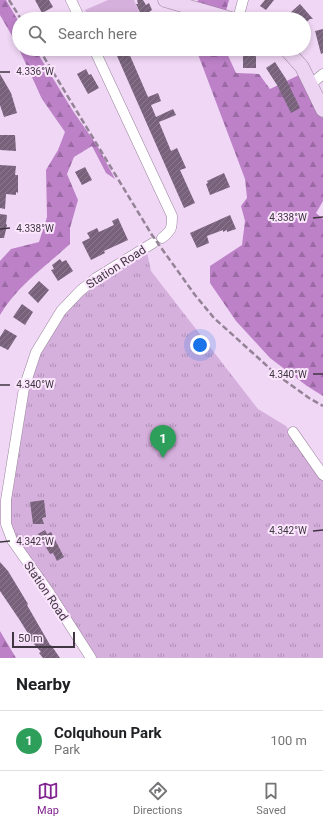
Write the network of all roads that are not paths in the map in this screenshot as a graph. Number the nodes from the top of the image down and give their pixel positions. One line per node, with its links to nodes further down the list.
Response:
1 (71, 0): 4 (street)
2 (165, 0): 5 (street)
3 (243, 0): 6 (street)
4 (77, 12)
5 (207, 12)
6 (240, 12)
7 (97, 56): 12 (street)
8 (292, 56): 10 (street)
9 (323, 74): 10 (street)
10 (311, 84): 11 (street)
11 (323, 110)
12 (162, 238)
13 (153, 243): 16 (street, Station Road)
14 (293, 432): 15 (street)
15 (323, 475)
16 (90, 658)

